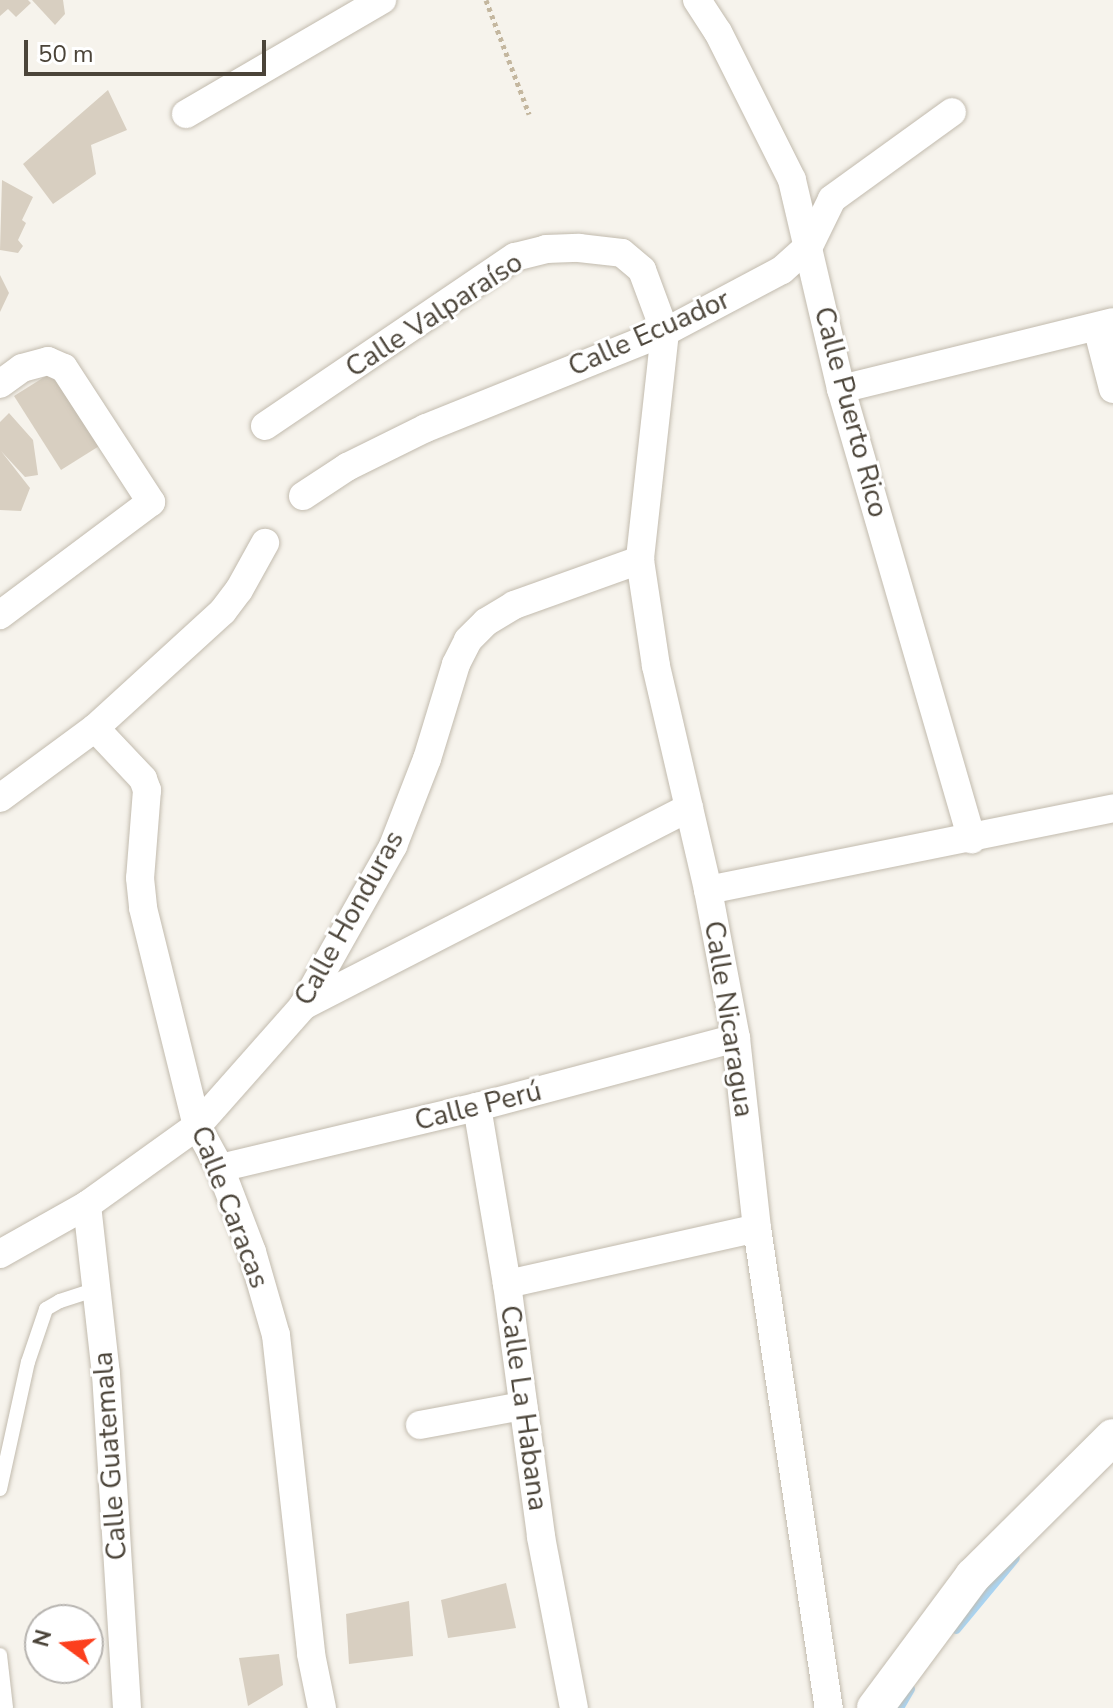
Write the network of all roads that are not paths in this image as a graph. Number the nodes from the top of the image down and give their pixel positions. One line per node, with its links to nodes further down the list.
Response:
1 (382, 0): 4 (street)
2 (697, 0): 5 (street, Calle Puerto Rico)
3 (952, 112): 5 (street, Calle Ecuador)
4 (186, 114)
5 (809, 246): 7 (street, Calle Ecuador); 9 (street, Calle Puerto Rico)
6 (1105, 324): 9 (street); 10 (street)
7 (665, 332): 11 (street, Calle Valparaíso); 12 (street, Calle Ecuador); 14 (street, Calle Nicaragua)
8 (0, 384): 15 (street)
9 (841, 389): 20 (street, Calle Puerto Rico)
10 (1113, 389)
11 (265, 426)
12 (303, 496)
13 (265, 543): 16 (street)
14 (640, 560): 18 (street, Calle Nicaragua); 22 (street, Calle Honduras)
15 (0, 615)
16 (95, 728): 17 (street); 25 (street, Calle Caracas)
17 (0, 798)
18 (689, 808): 21 (street, Calle Nicaragua); 22 (street)
19 (1113, 808): 20 (street)
20 (972, 839): 21 (street)
21 (708, 890): 23 (street, Calle Nicaragua)
22 (303, 1006): 25 (street, Calle Honduras)
23 (736, 1038): 24 (street, Calle Perú); 28 (street, Calle Nicaragua)
24 (477, 1107): 26 (street, Calle Perú); 30 (street, Calle La Habana)
25 (197, 1126): 26 (street, Calle Caracas); 27 (street, Calle Honduras)
26 (220, 1168): 39 (street, Calle Caracas)
27 (87, 1205): 29 (street, Calle Honduras); 31 (street, Calle Guatemala)
28 (757, 1228): 30 (street); 41 (street, Calle Nicaragua)
29 (0, 1254)
30 (507, 1284): 32 (street, Calle La Habana)
31 (96, 1289): 35 (lane); 38 (street, Calle Guatemala)
32 (523, 1406): 33 (street); 40 (street, Calle La Habana)
33 (420, 1425)
34 (1113, 1437): 42 (street)
35 (0, 1489)
36 (0, 1655): 37 (lane)
37 (6, 1708)
38 (127, 1708)
39 (322, 1708)
40 (574, 1708)
41 (829, 1708)
42 (875, 1708)

